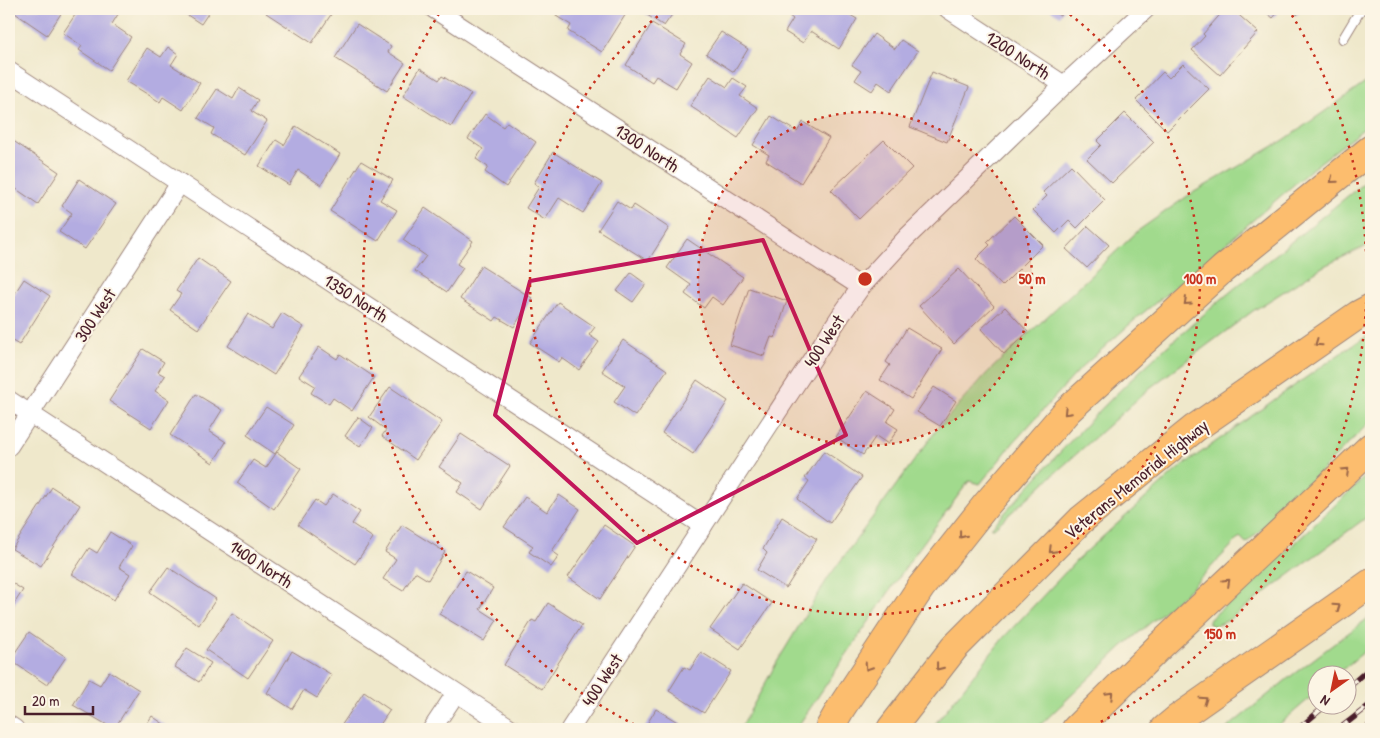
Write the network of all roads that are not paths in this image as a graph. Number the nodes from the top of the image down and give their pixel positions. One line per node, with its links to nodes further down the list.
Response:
1 (434, 9): 10 (street, 1300 North)
2 (948, 9): 7 (street, 1200 North)
3 (1146, 9): 7 (street, 400 West)
4 (1361, 9): 5 (lane)
5 (1343, 40)
6 (9, 71): 9 (street, 1350 North)
7 (1064, 85): 10 (street, 400 West)
8 (1371, 149): 24 (highway, one-way to 24)
9 (180, 183): 13 (street, 300 West); 16 (street, 1350 North)
10 (861, 287): 16 (street, 400 West)
11 (1365, 312): 25 (highway, Veterans Memorial Highway, one-way to 25)
12 (9, 400): 13 (street, 1400 North)
13 (30, 414): 14 (street, 300 West); 18 (street, 1400 North)
14 (9, 446)
15 (1371, 447): 26 (highway, one-way to 15)
16 (703, 526): 23 (street, 400 West)
17 (1371, 582): 27 (highway, one-way to 17)
18 (456, 693): 21 (street); 22 (street, 1400 North)
19 (9, 725): 20 (street)
20 (15, 729)
21 (432, 729)
22 (512, 729)
23 (570, 729)
24 (829, 729)
25 (890, 729)
26 (1076, 729)
27 (1165, 729)

